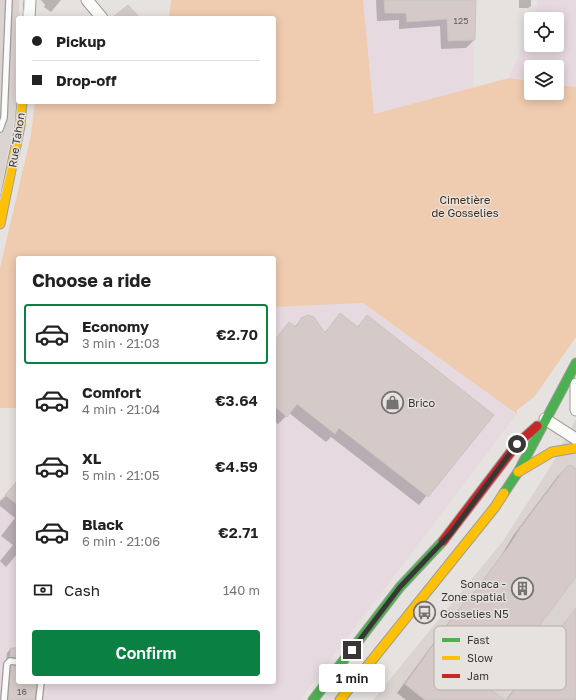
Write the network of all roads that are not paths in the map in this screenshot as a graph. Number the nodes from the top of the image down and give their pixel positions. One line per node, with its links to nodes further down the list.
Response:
1 (9, 0): 7 (lane)
2 (30, 0): 4 (street)
3 (87, 0): 5 (street)
4 (29, 16)
5 (100, 16)
6 (22, 104): 8 (main road, Rue Tahon)
7 (0, 130)
8 (0, 224)
9 (576, 363): 12 (main road)
10 (576, 384): 11 (street)
11 (576, 410)
12 (545, 419): 13 (street); 15 (main road); 20 (main road)
13 (576, 439)
14 (576, 448): 15 (main road)
15 (518, 472): 21 (main road)
16 (16, 662): 18 (lane)
17 (41, 684): 19 (lane)
18 (4, 700)
19 (39, 700)
20 (313, 700)
21 (340, 700)

